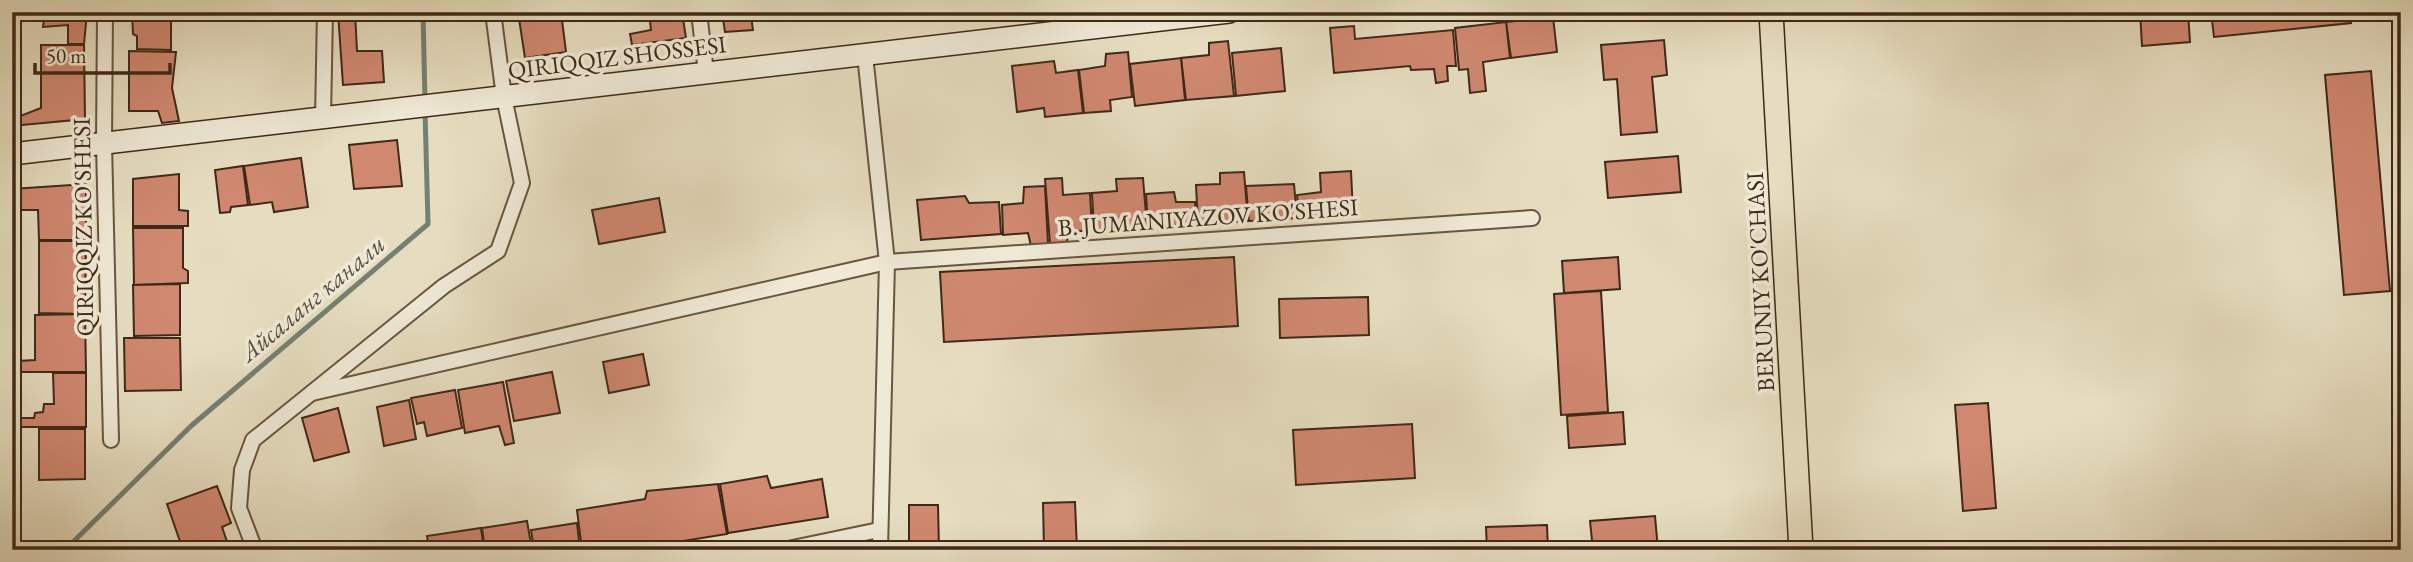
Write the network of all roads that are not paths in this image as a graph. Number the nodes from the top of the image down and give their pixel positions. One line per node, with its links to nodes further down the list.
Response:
1 (105, 12): 12 (street, QIRIQQIZ KO'SHESI)
2 (325, 12): 11 (street)
3 (493, 12): 10 (street)
4 (699, 12): 9 (street)
5 (1229, 12): 7 (main road, QIRIQQIZ SHOSSESI)
6 (1771, 12): 22 (main road, BERUNIY KO'CHASI)
7 (1112, 19): 8 (main road, QIRIQQIZ SHOSSESI)
8 (865, 55): 9 (main road, QIRIQQIZ SHOSSESI); 15 (street)
9 (706, 74): 10 (main road, QIRIQQIZ SHOSSESI)
10 (504, 97): 11 (main road, QIRIQQIZ SHOSSESI); 16 (street)
11 (323, 118): 12 (main road, QIRIQQIZ SHOSSESI)
12 (104, 144): 13 (main road, QIRIQQIZ SHOSSESI); 17 (street, QIRIQQIZ KO'SHESI)
13 (12, 155)
14 (1532, 218): 15 (street, B. JUMANIYAZOV KO'SHESI)
15 (887, 262): 16 (street, B. JUMANIYAZOV KO'SHESI); 18 (street)
16 (312, 393): 19 (street)
17 (111, 440)
18 (879, 530): 20 (street); 21 (street)
19 (255, 550)
20 (783, 550)
21 (880, 550)
22 (1801, 550)

